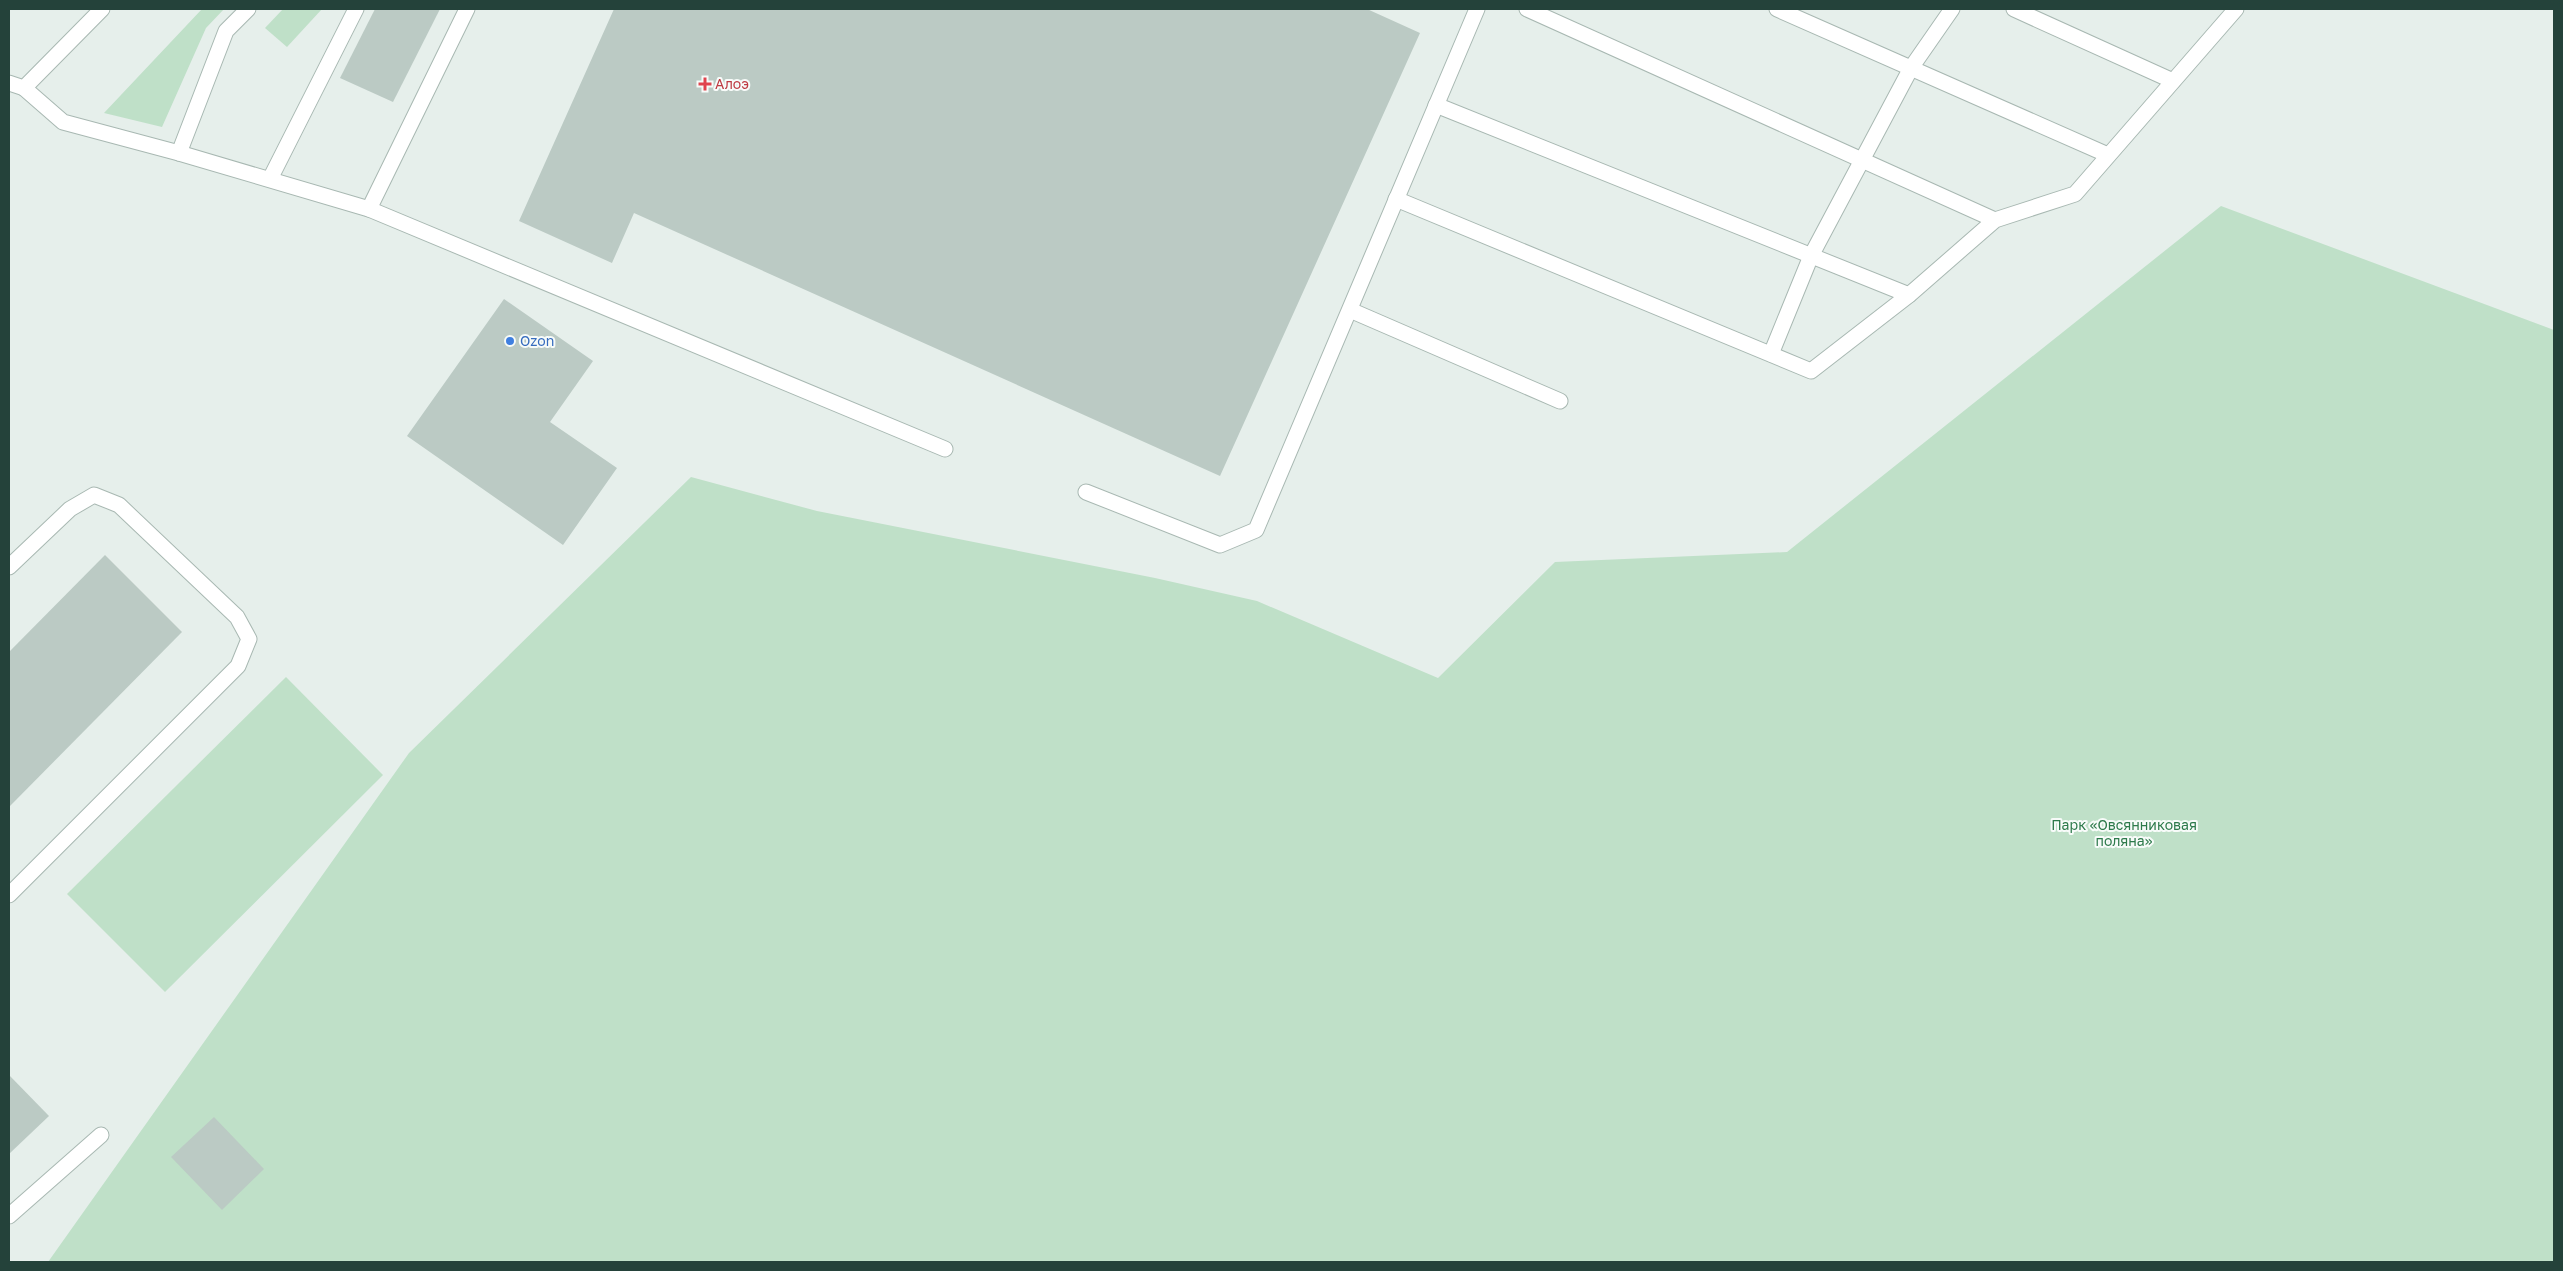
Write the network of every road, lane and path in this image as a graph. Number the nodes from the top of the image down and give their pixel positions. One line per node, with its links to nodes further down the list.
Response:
1 (102, 9): 14 (street)
2 (248, 9): 16 (street)
3 (356, 9): 19 (street)
4 (467, 9): 21 (street)
5 (1477, 9): 15 (street)
6 (1526, 9): 18 (street)
7 (1778, 9): 11 (street)
8 (1952, 9): 11 (street)
9 (2014, 9): 12 (street)
10 (2236, 9): 12 (street)
11 (1911, 68): 17 (street); 18 (street)
12 (2173, 81): 17 (street)
13 (9, 83): 14 (street)
14 (24, 88): 16 (street)
15 (1436, 105): 20 (street); 23 (street)
16 (179, 152): 19 (street)
17 (2108, 155): 22 (street)
18 (1864, 161): 22 (street); 23 (street)
19 (270, 179): 21 (street)
20 (1396, 199): 25 (street); 26 (street)
21 (369, 209): 28 (street)
22 (1995, 220): 24 (street)
23 (1811, 256): 24 (street); 26 (street)
24 (1909, 295): 26 (street)
25 (1350, 310): 27 (street); 29 (street)
26 (1770, 354)
27 (1560, 400)
28 (945, 449)
29 (1086, 492)
30 (9, 567): 31 (street)
31 (9, 895)
32 (101, 1135): 33 (street)
33 (9, 1216)

